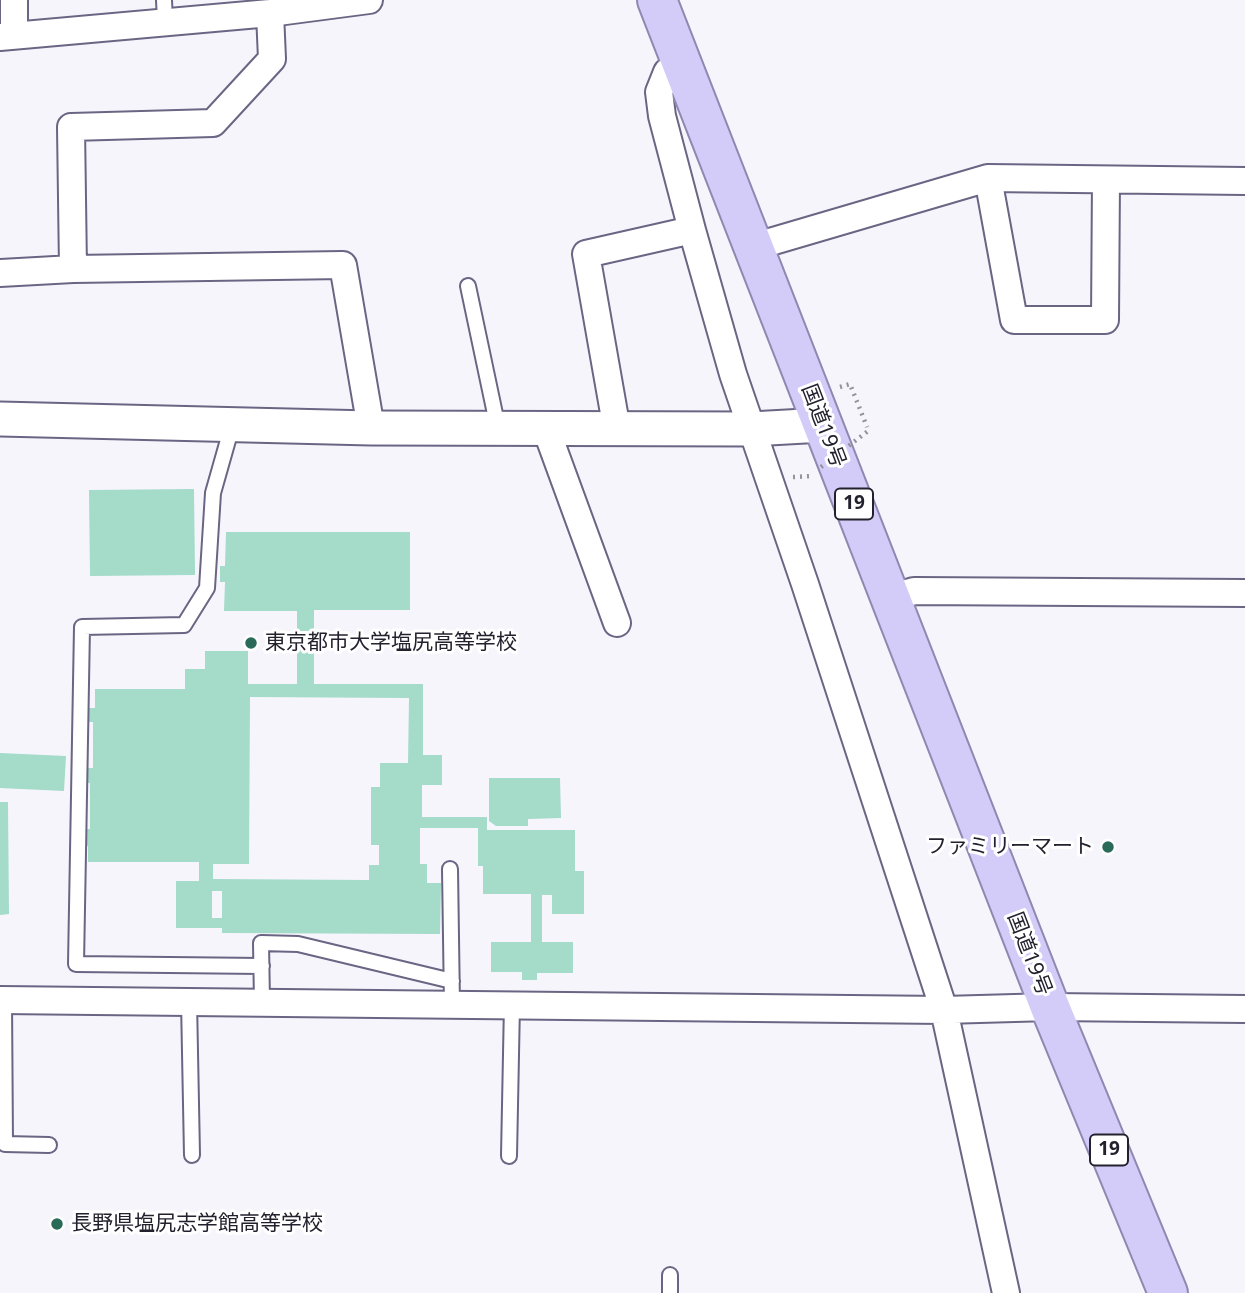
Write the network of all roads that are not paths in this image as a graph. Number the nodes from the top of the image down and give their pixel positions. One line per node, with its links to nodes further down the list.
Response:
1 (14, 0): 6 (street)
2 (369, 0): 5 (street)
3 (657, 0): 7 (highway, 国道19号 / 19)
4 (165, 10): 5 (street); 6 (street)
5 (270, 13): 13 (street)
6 (7, 36)
7 (682, 64): 11 (street); 12 (highway, 国道19号 / 19)
8 (988, 178): 9 (street); 9 (street); 12 (street)
9 (1106, 180): 10 (street)
10 (1245, 181)
11 (692, 230): 22 (street); 23 (street)
12 (753, 247): 18 (highway, 国道19号 / 19)
13 (73, 268): 14 (street); 19 (street)
14 (0, 273)
15 (468, 286): 20 (lane)
16 (0, 419): 17 (street)
17 (232, 424): 19 (street); 28 (lane)
18 (823, 425): 22 (street); 25 (highway, 国道19号 / 19)
19 (371, 428): 20 (street)
20 (498, 429): 21 (street)
21 (546, 429): 23 (street); 26 (street)
22 (751, 429): 23 (street); 36 (street)
23 (617, 430)
24 (1245, 593): 25 (street)
25 (890, 598): 34 (highway, 国道19号 / 19)
26 (617, 623)
27 (450, 869): 29 (lane)
28 (262, 966): 29 (lane); 32 (lane)
29 (452, 993): 32 (street); 33 (street)
30 (2, 1000): 31 (street); 37 (lane)
31 (189, 1001): 32 (street); 38 (lane)
32 (262, 1002)
33 (512, 1004): 36 (street); 39 (lane)
34 (1050, 1007): 35 (street); 36 (street); 43 (highway, 国道19号 / 19); 44 (highway, 国道19号 / 19)
35 (1245, 1009)
36 (944, 1010): 42 (street)
37 (49, 1145)
38 (192, 1156)
39 (509, 1156)
40 (670, 1275): 41 (lane)
41 (670, 1293)
42 (1006, 1293)
43 (1147, 1293)
44 (1168, 1293)

